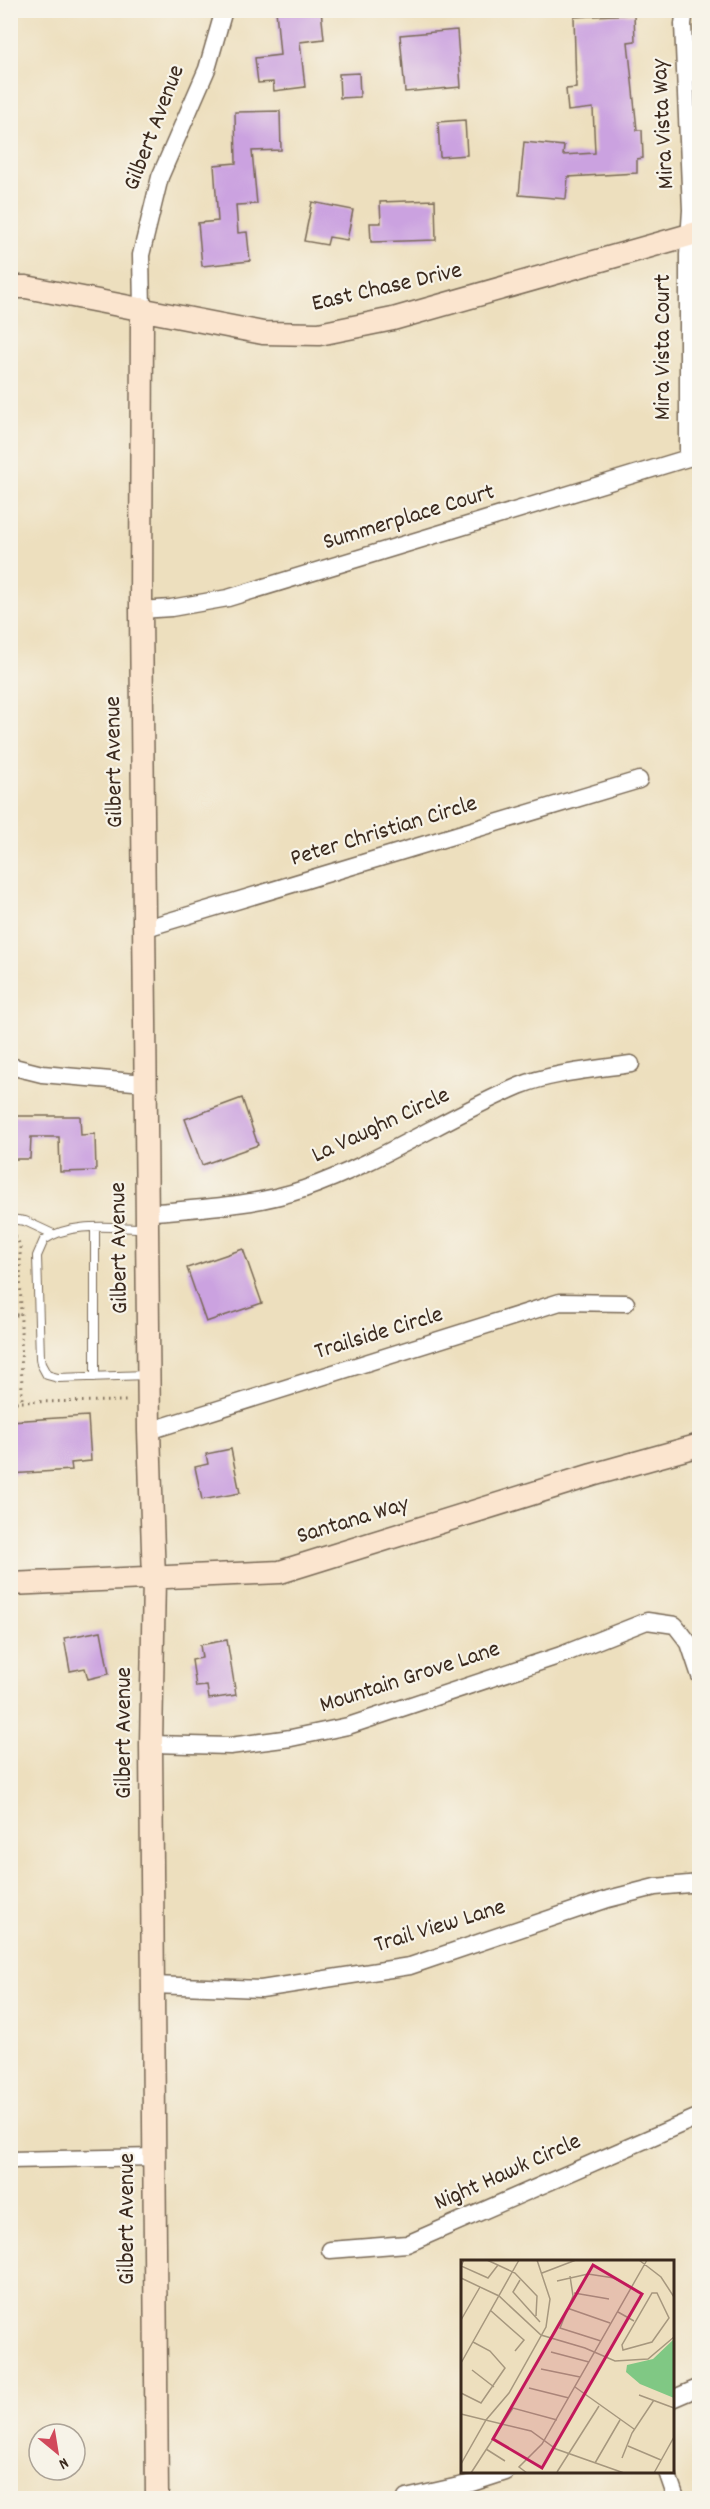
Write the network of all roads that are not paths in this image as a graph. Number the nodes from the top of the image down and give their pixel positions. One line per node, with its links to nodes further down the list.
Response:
1 (224, 10): 5 (street, Gilbert Avenue)
2 (685, 10): 3 (street, Mira Vista Way)
3 (694, 234): 5 (street, East Chase Drive); 6 (street, Mira Vista Court)
4 (10, 287): 5 (street, East Chase Drive)
5 (142, 309): 7 (street, Gilbert Avenue)
6 (688, 458): 7 (street, Summerplace Court)
7 (141, 610): 9 (street, Gilbert Avenue)
8 (639, 780): 9 (street, Peter Christian Circle)
9 (143, 929): 12 (street, Gilbert Avenue)
10 (631, 1064): 14 (street, La Vaughn Circle)
11 (10, 1066): 12 (street)
12 (145, 1083): 14 (street, Gilbert Avenue)
13 (10, 1219): 16 (lane)
14 (146, 1220): 15 (lane); 18 (street, Gilbert Avenue)
15 (95, 1228): 16 (lane); 19 (lane)
16 (53, 1234): 19 (lane)
17 (626, 1303): 20 (street, Trailside Circle)
18 (148, 1376): 19 (lane); 20 (street, Gilbert Avenue)
19 (95, 1377)
20 (149, 1431): 22 (street, Gilbert Avenue)
21 (699, 1444): 22 (street, Santana Way)
22 (154, 1579): 23 (street, Santana Way); 25 (street, Gilbert Avenue)
23 (10, 1584)
24 (699, 1676): 25 (street, Mountain Grove Lane)
25 (152, 1744): 27 (street, Gilbert Avenue)
26 (699, 1883): 27 (street, Trail View Lane)
27 (153, 1986): 29 (street, Gilbert Avenue)
28 (699, 2116): 31 (street, Night Hawk Circle)
29 (155, 2157): 30 (street); 36 (street, Gilbert Avenue)
30 (10, 2160)
31 (330, 2250)
32 (699, 2386): 33 (street)
33 (674, 2398)
34 (503, 2473): 37 (street)
35 (667, 2473): 38 (street)
36 (157, 2499)
37 (406, 2499)
38 (676, 2499)

